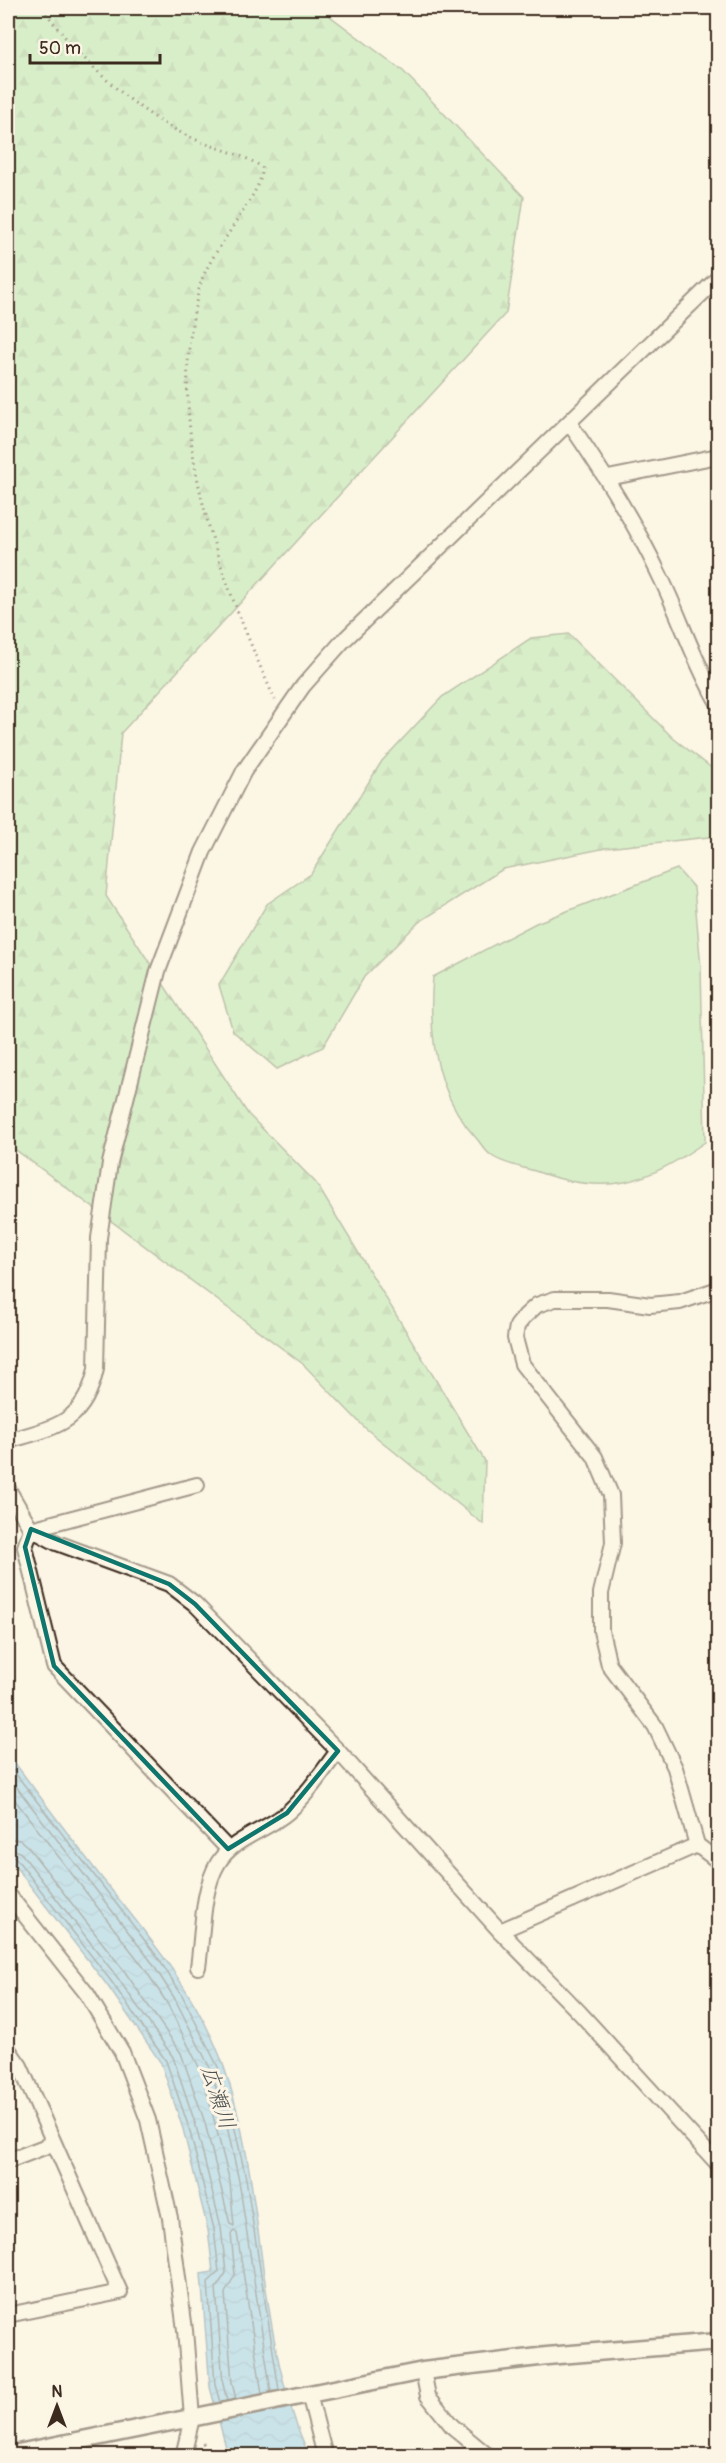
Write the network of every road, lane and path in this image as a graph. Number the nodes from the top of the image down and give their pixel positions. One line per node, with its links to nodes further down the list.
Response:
1 (43, 8): 7 (path)
2 (718, 278): 3 (street)
3 (570, 424): 5 (street); 7 (street)
4 (718, 456): 5 (street)
5 (608, 478): 6 (street)
6 (718, 703)
7 (282, 716): 9 (street)
8 (718, 1290): 14 (street)
9 (8, 1441)
10 (197, 1485): 12 (street)
11 (8, 1489): 12 (street)
12 (32, 1529): 13 (street); 15 (street)
13 (338, 1751): 15 (street); 18 (street)
14 (697, 1845): 16 (street); 18 (street)
15 (228, 1849): 19 (street)
16 (718, 1861)
17 (8, 1894): 28 (street)
18 (500, 1931): 23 (street)
19 (198, 1967)
20 (8, 2049): 21 (street)
21 (52, 2144): 22 (street); 24 (street)
22 (8, 2161)
23 (718, 2163)
24 (8, 2315)
25 (718, 2342): 26 (street)
26 (423, 2371): 27 (street); 32 (street)
27 (303, 2396): 28 (street); 31 (street)
28 (200, 2416): 29 (street); 30 (street)
29 (8, 2455)
30 (183, 2456)
31 (325, 2456)
32 (488, 2456)

